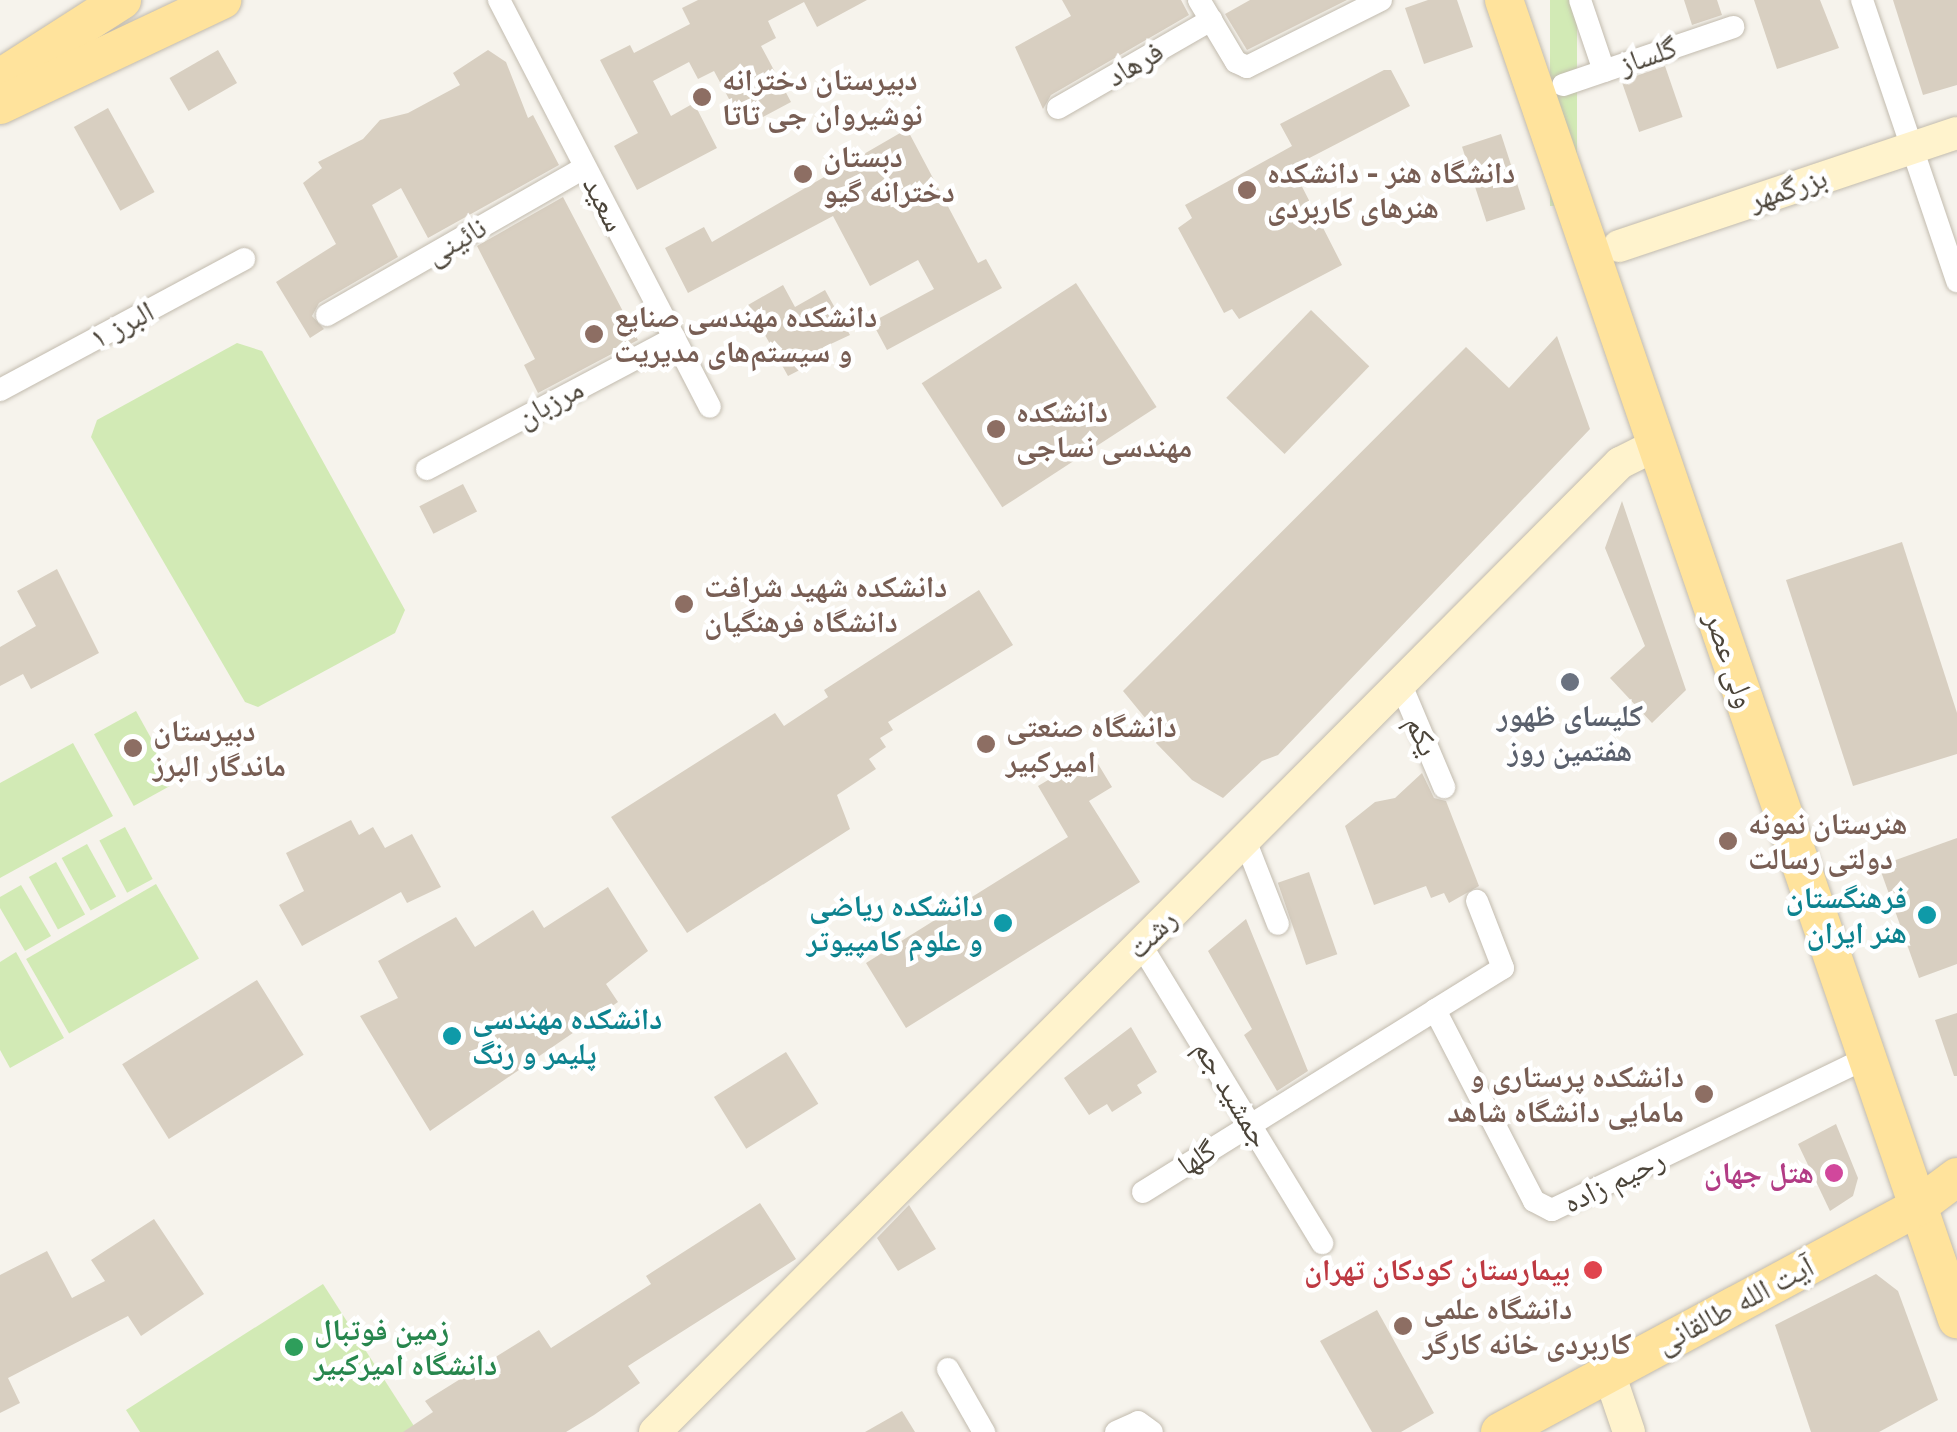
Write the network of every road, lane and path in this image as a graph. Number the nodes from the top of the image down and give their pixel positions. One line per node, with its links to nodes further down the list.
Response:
1 (122, 0): 9 (main road)
2 (222, 0): 11 (main road)
3 (499, 0): 21 (street, سعید)
4 (1381, 0): 8 (street)
5 (1504, 0): 22 (main road, ولی عصر)
6 (1580, 0): 13 (street)
7 (1862, 0): 20 (street)
8 (1205, 10): 17 (street, فرهاد)
9 (83, 20): 12 (main road); 14 (main road)
10 (1733, 26): 13 (street, گلساز)
11 (117, 55): 16 (main road); 18 (main road)
12 (0, 66)
13 (1604, 71): 15 (street, گلساز)
14 (0, 78)
15 (1563, 85)
16 (0, 105)
17 (1058, 108)
18 (0, 124)
19 (1957, 133): 20 (street, بزرگمهر)
20 (1912, 148): 22 (street, بزرگمهر); 24 (street)
21 (585, 167): 25 (street, نائینی); 26 (street, سعید)
22 (1606, 250): 29 (main road, ولی عصر)
23 (244, 259): 27 (street, البرز ۱)
24 (1957, 281)
25 (327, 314)
26 (674, 338): 28 (street, سعید); 30 (street, مرزبان)
27 (0, 390)
28 (710, 407)
29 (1656, 445): 31 (street, رشت); 38 (main road, ولی عصر)
30 (427, 469)
31 (1400, 685): 32 (street, یکم); 33 (street, رشت)
32 (1444, 787)
33 (1245, 840): 35 (street); 36 (street, رشت)
34 (1477, 901): 37 (street)
35 (1278, 924)
36 (1141, 944): 39 (street, جمشید جم); 50 (street, رشت)
37 (1434, 1010): 38 (street, رحیم زاده); 39 (street)
38 (1867, 1058): 42 (main road, ولی عصر)
39 (1250, 1124): 41 (street, گلها); 44 (street, جمشید جم)
40 (1957, 1177): 42 (main road, آیت الله طالقانی)
41 (1143, 1192)
42 (1917, 1207): 43 (main road, آیت الله طالقانی); 45 (main road, ولی عصر); 47 (main road, آیت الله طالقانی)
43 (1957, 1208)
44 (1322, 1243)
45 (1957, 1319)
46 (948, 1369): 48 (street)
47 (1609, 1373): 54 (main road, آیت الله طالقانی); 55 (street)
48 (964, 1397): 49 (street); 51 (street)
49 (943, 1408)
50 (655, 1432)
51 (984, 1432)
52 (1116, 1432): 53 (street)
53 (1152, 1432)
54 (1500, 1432)
55 (1629, 1432)

